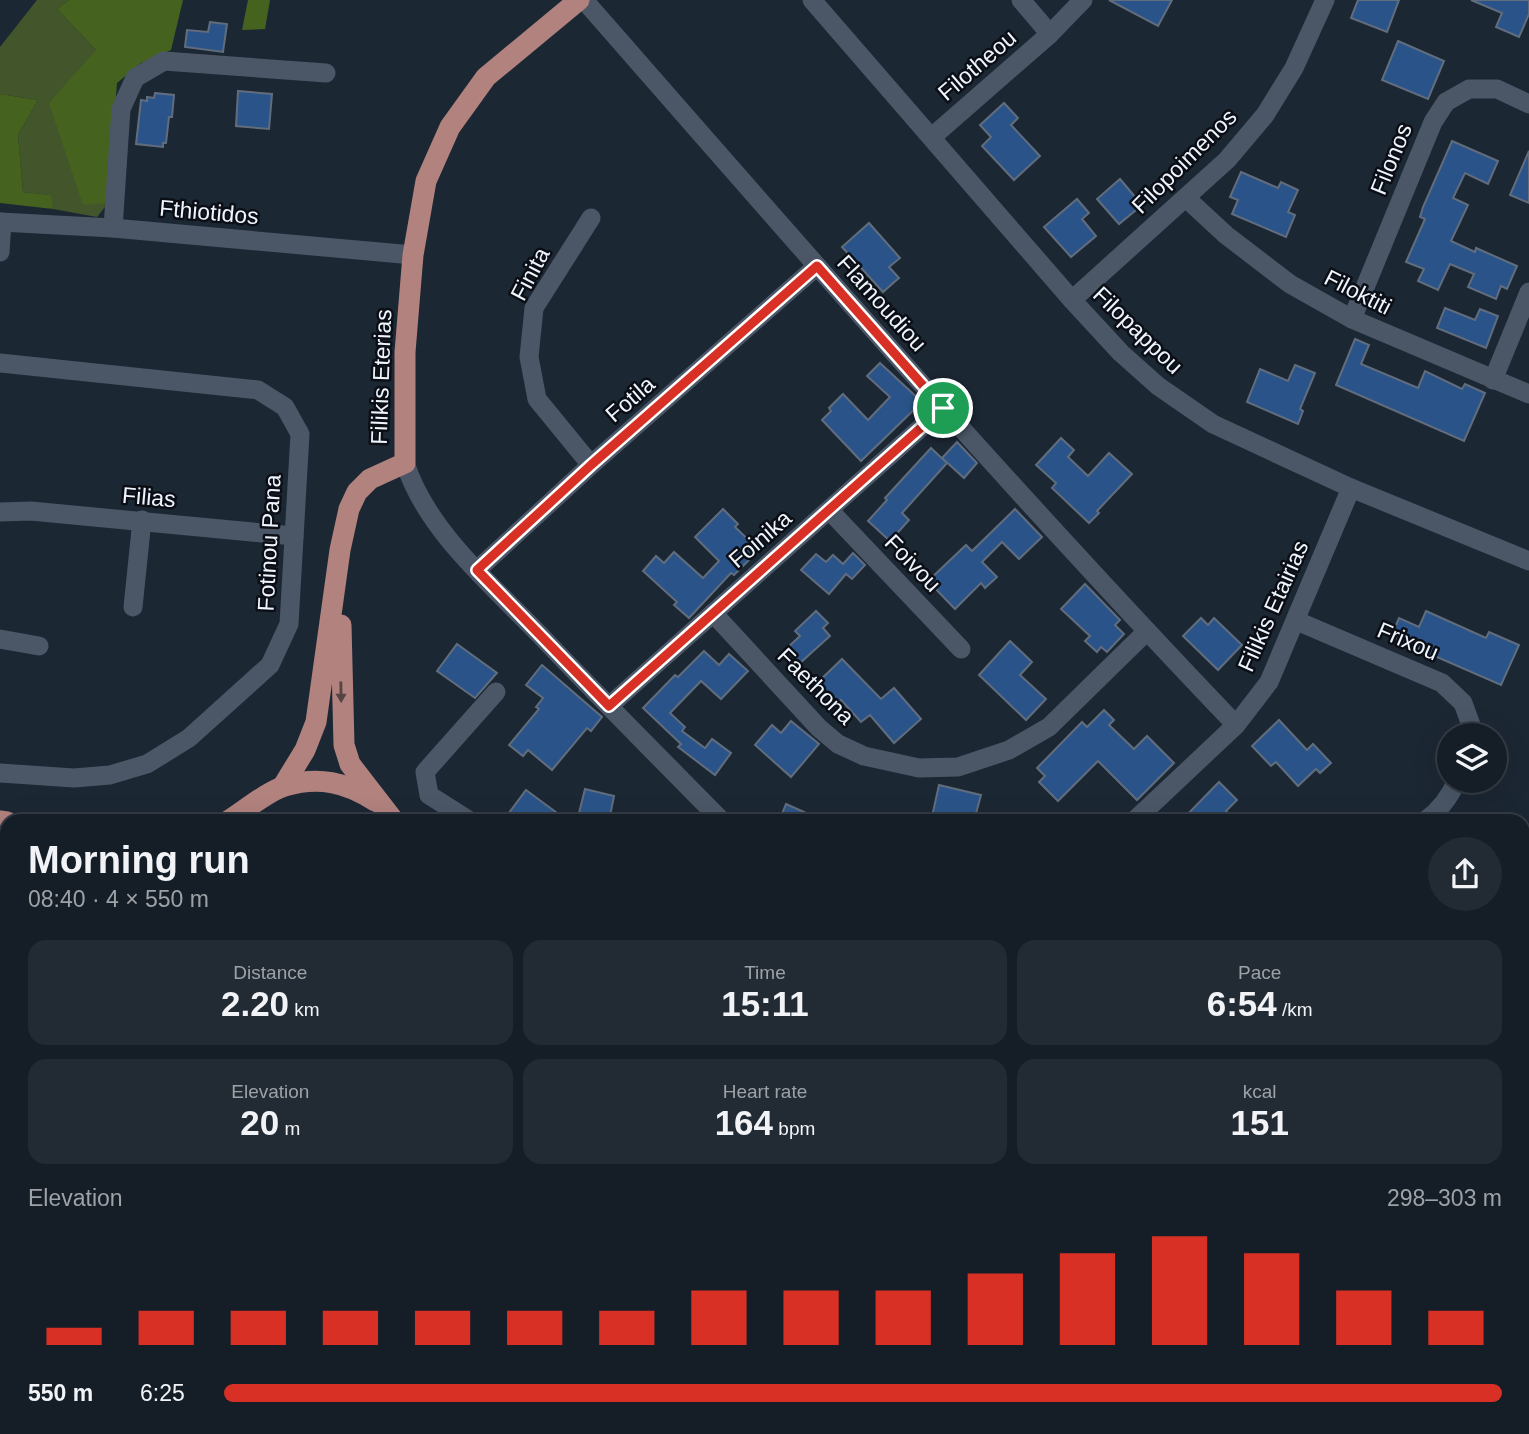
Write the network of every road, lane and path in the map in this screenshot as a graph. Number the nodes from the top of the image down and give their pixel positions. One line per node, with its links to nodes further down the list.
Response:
1 (582, 0): 15 (main road, Filikis Eterias); 16 (street, Flamoudiou)
2 (812, 0): 9 (street, Filopappou)
3 (1021, 0): 6 (street)
4 (1083, 0): 6 (street, Filotheou)
5 (1325, 0): 10 (street, Filopoimenos)
6 (1050, 34): 9 (street, Filotheou)
7 (326, 74): 13 (street)
8 (1529, 104): 19 (street, Filonos)
9 (932, 137): 18 (street, Filopappou)
10 (1186, 198): 18 (street, Filopoimenos); 19 (street, Filoktiti)
11 (591, 218): 25 (street, Finita)
12 (1, 222): 13 (street, Fthiotidos); 14 (street)
13 (113, 228): 15 (street, Fthiotidos)
14 (0, 252)
15 (413, 255): 24 (main road, Filikis Eterias)
16 (817, 266): 23 (street, Flamoudiou); 25 (street, Fotila)
17 (1529, 292): 21 (street)
18 (1072, 300): 26 (street, Filopappou)
19 (1352, 319): 21 (street, Filoktiti)
20 (0, 363): 30 (street, Fotinou Pana)
21 (1493, 380): 22 (street, Filoktiti)
22 (1529, 394)
23 (943, 408): 27 (street, Foinika); 37 (street, Flamoudiou)
24 (405, 463): 31 (main road); 33 (street, Filikis Eterias)
25 (591, 465): 33 (street, Fotila)
26 (1351, 488): 32 (street, Filopappou); 36 (street, Filikis Etairias)
27 (830, 511): 35 (street, Foinika); 40 (street, Foivou)
28 (0, 512): 29 (street, Filias)
29 (142, 520): 30 (street, Filias); 34 (street)
30 (294, 536): 45 (street, Fotinou Pana)
31 (340, 550): 46 (main road); 49 (main road, one-way to 49)
32 (1529, 561)
33 (477, 570): 42 (street, Filikis Eterias)
34 (133, 607)
35 (713, 613): 37 (street, Faethona); 42 (street, Foinika)
36 (1297, 621): 43 (street, Frixou); 44 (street, Filikis Etairias)
37 (1147, 631): 44 (street, Flamoudiou)
38 (0, 639): 39 (street)
39 (38, 646)
40 (961, 649)
41 (496, 692): 50 (street)
42 (609, 706): 51 (street, Filikis Eterias)
43 (1470, 723)
44 (1236, 725): 52 (street, Filikis Etairias)
45 (0, 773)
46 (283, 786): 48 (main road); 49 (main road)
47 (1451, 793): 53 (street)
48 (243, 814)
49 (389, 814)
50 (459, 814)
51 (715, 814)
52 (1141, 814)
53 (1435, 814)

